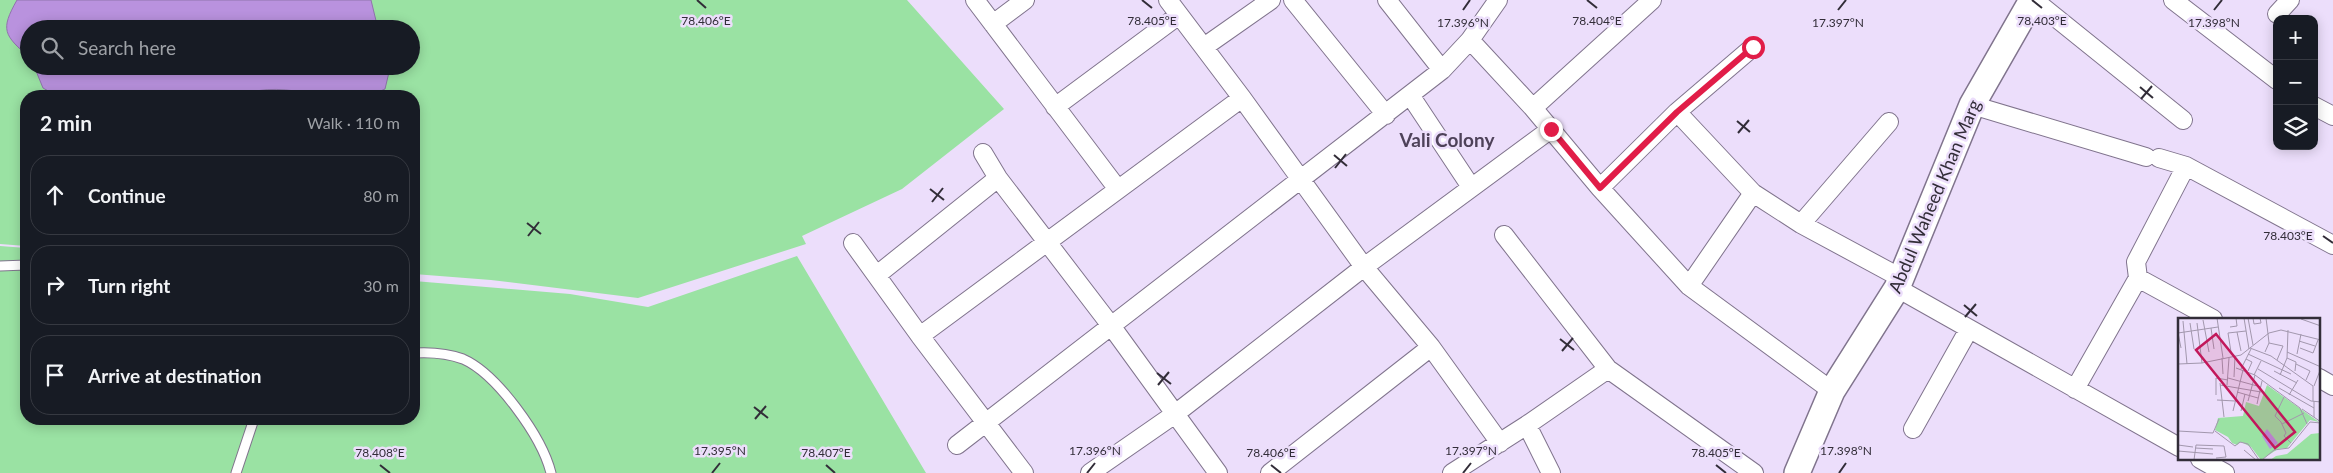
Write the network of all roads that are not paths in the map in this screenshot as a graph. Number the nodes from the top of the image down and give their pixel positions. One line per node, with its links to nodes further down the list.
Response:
1 (975, 0): 14 (street)
2 (1025, 0): 14 (street)
3 (1168, 0): 13 (street)
4 (1271, 0): 17 (street)
5 (1293, 0): 27 (street)
6 (1387, 0): 18 (street)
7 (1498, 0): 15 (street)
8 (1652, 0): 24 (street)
9 (2033, 0): 22 (street, Abdul Waheed Khan Marg); 29 (street)
10 (2173, 0): 19 (street)
11 (2290, 0): 12 (street)
12 (2277, 14)
13 (1179, 15): 17 (street); 23 (street)
14 (993, 24): 23 (street)
15 (1470, 40): 18 (street); 24 (street)
16 (1753, 47): 26 (street)
17 (1204, 48): 21 (street)
18 (1442, 70): 20 (street)
19 (2273, 77)
20 (1410, 95): 27 (street); 36 (street)
21 (1242, 98): 35 (street); 37 (street)
22 (1972, 105): 33 (street); 50 (street, Abdul Waheed Khan Marg)
23 (1056, 107): 37 (street)
24 (1533, 108): 31 (street)
25 (2318, 108): 28 (street)
26 (1677, 112): 38 (street); 39 (street)
27 (1386, 115): 35 (street)
28 (2333, 116)
29 (2183, 120)
30 (1889, 122): 40 (street)
31 (1551, 129): 36 (street); 38 (street)
32 (983, 153): 34 (street)
33 (2186, 166): 44 (street); 49 (street)
34 (998, 178): 42 (street); 48 (street)
35 (1301, 179): 47 (street); 53 (street)
36 (1471, 187): 47 (street)
37 (1118, 188): 42 (street)
38 (1600, 188): 51 (street)
39 (1753, 193): 40 (street); 51 (street)
40 (1801, 224): 50 (street)
41 (1504, 234): 58 (street)
42 (1046, 241): 53 (street); 55 (street)
43 (853, 243): 48 (street)
44 (2333, 245)
45 (20, 264): 46 (lane)
46 (0, 266)
47 (1364, 267): 56 (street); 63 (street)
48 (876, 275): 55 (street)
49 (2138, 278): 52 (street); 61 (street)
50 (1899, 283): 54 (street); 62 (street, Abdul Waheed Khan Marg)
51 (1689, 286): 62 (street)
52 (2211, 318)
53 (1112, 327): 63 (street); 64 (street)
54 (1968, 329): 61 (street); 67 (street)
55 (920, 336): 64 (street)
56 (1430, 347): 68 (street); 77 (street)
57 (420, 352): 73 (lane)
58 (1608, 369): 66 (street); 80 (street)
59 (2320, 379): 60 (street)
60 (2333, 386)
61 (2075, 389): 70 (street)
62 (1832, 391): 81 (street, Abdul Waheed Khan Marg)
63 (1175, 414): 75 (street); 76 (street)
64 (985, 424): 69 (street); 74 (street)
65 (252, 425): 72 (lane)
66 (1527, 425): 68 (street); 79 (street)
67 (1913, 429)
68 (1500, 443): 78 (street)
69 (957, 445)
70 (2178, 446)
71 (2202, 460): 82 (street)
72 (236, 473)
73 (550, 473)
74 (1024, 473)
75 (1090, 473)
76 (1218, 473)
77 (1270, 473)
78 (1452, 473)
79 (1551, 473)
80 (1754, 473)
81 (1797, 473)
82 (2225, 473)

